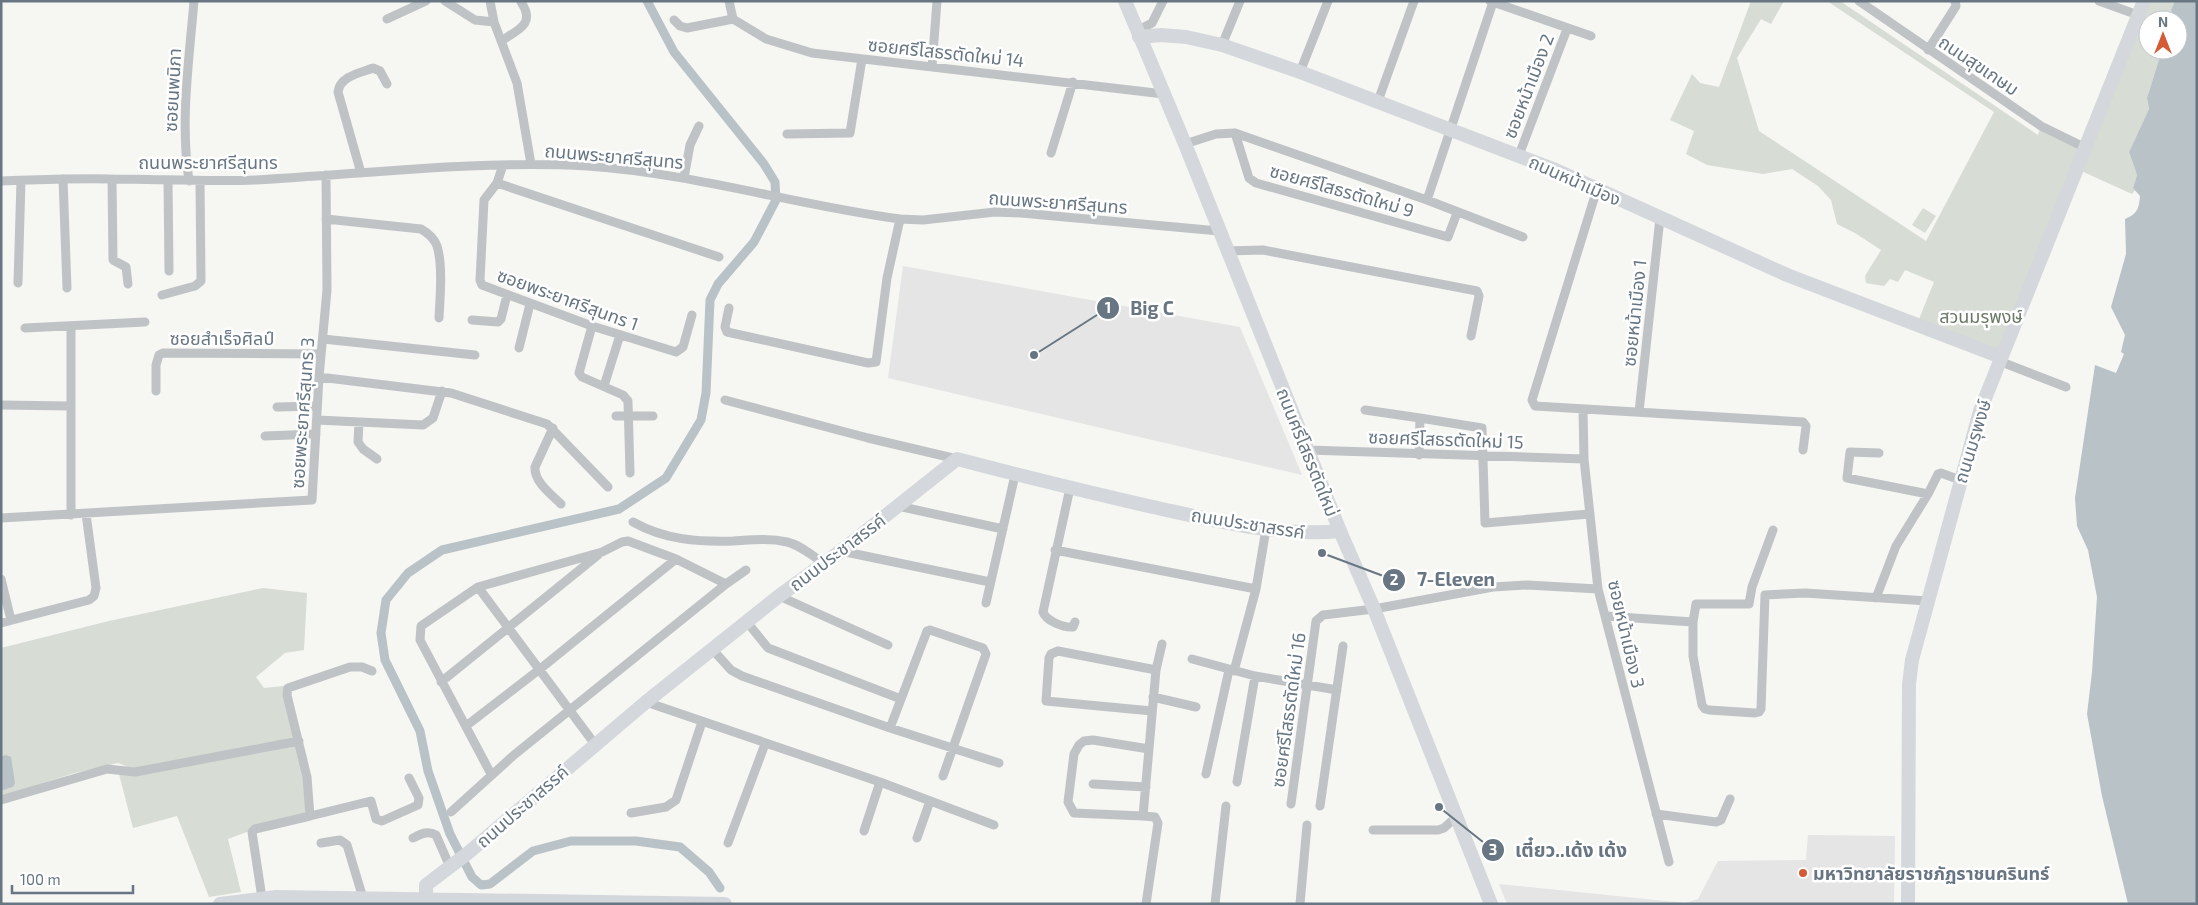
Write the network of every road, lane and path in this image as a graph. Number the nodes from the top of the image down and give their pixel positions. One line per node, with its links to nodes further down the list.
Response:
1 (194, 1): 52 (street, ซอยนพนิภา)
2 (426, 1): 19 (street)
3 (445, 1): 21 (street)
4 (490, 1): 21 (street)
5 (729, 1): 18 (street)
6 (937, 1): 29 (street)
7 (1125, 1): 23 (street, ถนนศรีโสธรตัดใหม่)
8 (1164, 1): 23 (street)
9 (1240, 1): 26 (street)
10 (1328, 1): 30 (street)
11 (1414, 1): 34 (street)
12 (1859, 1): 27 (street, ถนนสุขเกษม)
13 (1955, 1): 27 (street)
14 (2099, 1): 17 (street)
15 (521, 2): 25 (street)
16 (1491, 2): 22 (street); 36 (street)
17 (2138, 16): 40 (street, ถนนมรุพงษ์)
18 (733, 18): 20 (street); 28 (street, ซอยศรีโสธรตัดใหม่ 14)
19 (387, 19)
20 (674, 20)
21 (494, 22): 25 (street)
22 (1567, 29): 24 (street); 42 (street, ซอยหน้าเมือง 2)
23 (1138, 34): 26 (street, ถนนหน้าเมือง); 33 (street, ถนนศรีโสธรตัดใหม่)
24 (1592, 36)
25 (501, 40): 43 (street)
26 (1222, 46): 30 (street, ถนนหน้าเมือง)
27 (1928, 50): 40 (street, ถนนสุขเกษม)
28 (862, 59): 29 (street, ซอยศรีโสธรตัดใหม่ 14); 38 (street)
29 (932, 67): 31 (street, ซอยศรีโสธรตัดใหม่ 14)
30 (1300, 72): 34 (street, ถนนหน้าเมือง)
31 (1073, 82): 33 (street, ซอยศรีโสธรตัดใหม่ 14); 41 (street)
32 (387, 84): 45 (street)
33 (1164, 94): 39 (street, ถนนศรีโสธรตัดใหม่)
34 (1378, 101): 36 (street, ถนนหน้าเมือง)
35 (699, 126): 48 (street)
36 (1451, 130): 42 (street, ถนนหน้าเมือง); 57 (street)
37 (1235, 133): 39 (street, ซอยศรีโสธรตัดใหม่ 9); 57 (street, ซอยศรีโสธรตัดใหม่ 9); 58 (street, ซอยศรีโสธรตัดใหม่ 9)
38 (787, 134)
39 (1185, 144): 62 (street, ถนนศรีโสธรตัดใหม่)
40 (2086, 148): 87 (street, ถนนมรุพงษ์)
41 (1051, 152)
42 (1519, 155): 56 (street, ถนนหน้าเมือง)
43 (532, 164): 44 (street, ถนนพระยาศรีสุนทร); 48 (street, ถนนพระยาศรีสุนทร)
44 (504, 165): 45 (street, ถนนพระยาศรีสุนทร); 55 (street, ซอยพระยาศรีสุนทร 1)
45 (362, 173): 46 (street, ถนนพระยาศรีสุนทร)
46 (326, 175): 54 (street, ถนนพระยาศรีสุนทร); 60 (street, ซอยพระยาศรีสุนทร 3)
47 (112, 178): 49 (street, ถนนพระยาศรีสุนทร); 51 (street, ถนนพระยาศรีสุนทร); 68 (street)
48 (684, 178): 61 (street, ถนนพระยาศรีสุนทร)
49 (63, 179): 50 (street, ถนนพระยาศรีสุนทร); 69 (street)
50 (21, 180): 53 (street, ถนนพระยาศรีสุนทร); 67 (street)
51 (168, 180): 52 (street, ถนนพระยาศรีสุนทร); 66 (street)
52 (189, 180): 54 (street, ถนนพระยาศรีสุนทร)
53 (1, 181)
54 (200, 181): 70 (street)
55 (497, 183): 65 (street); 71 (street, ซอยพระยาศรีสุนทร 1)
56 (1597, 189): 59 (street, ถนนหน้าเมือง); 98 (street)
57 (1427, 200): 58 (street, ซอยศรีโสธรตัดใหม่ 9)
58 (1457, 213): 63 (street, ซอยศรีโสธรตัดใหม่ 9)
59 (1660, 218): 87 (street, ถนนหน้าเมือง); 100 (street, ซอยหน้าเมือง 1)
60 (326, 219): 75 (street); 83 (street, ซอยพระยาศรีสุนทร 3)
61 (900, 219): 62 (street, ถนนพระยาศรีสุนทร); 73 (street)
62 (1219, 232): 64 (street, ถนนศรีโสธรตัดใหม่)
63 (1523, 237)
64 (1226, 251): 82 (street); 110 (street, ถนนศรีโสธรตัดใหม่)
65 (719, 257)
66 (169, 271)
67 (18, 283)
68 (128, 284)
69 (67, 288)
70 (162, 295)
71 (507, 295): 72 (street, ซอยพระยาศรีสุนทร 1); 76 (street)
72 (530, 304): 78 (street, ซอยพระยาศรีสุนทร 1); 84 (street)
73 (729, 308)
74 (692, 315): 81 (street, ซอยพระยาศรีสุนทร 1)
75 (440, 318)
76 (472, 320)
77 (145, 322): 79 (street)
78 (592, 326): 81 (street, ซอยพระยาศรีสุนทร 1); 89 (street)
79 (71, 327): 80 (street); 95 (street)
80 (24, 328)
81 (620, 335): 89 (street)
82 (1471, 336)
83 (323, 339): 85 (street, ซอยพระยาศรีสุนทร 3); 86 (street)
84 (519, 348)
85 (321, 354): 88 (street, ซอยพระยาศรีสุนทร 3); 91 (street, ซอยสำเร็จศิลป์)
86 (475, 355)
87 (2000, 359): 90 (street); 120 (street, ถนนมรุพงษ์)
88 (319, 377): 92 (street); 96 (street, ซอยพระยาศรีสุนทร 3)
89 (604, 386): 102 (street)
90 (2066, 387)
91 (156, 391)
92 (442, 392): 106 (street); 107 (street)
93 (726, 400): 116 (street)
94 (1, 405): 95 (street)
95 (70, 406): 126 (street)
96 (317, 406): 97 (street); 105 (street, ซอยพระยาศรีสุนทร 3)
97 (278, 407)
98 (1582, 409): 100 (street); 117 (street, ซอยหน้าเมือง 3)
99 (1365, 410): 104 (street)
100 (1639, 412): 111 (street)
101 (616, 416): 102 (street)
102 (628, 416): 103 (street); 118 (street)
103 (653, 416)
104 (1420, 418): 113 (street); 114 (street)
105 (317, 420): 106 (street); 108 (street, ซอยพระยาศรีสุนทร 3)
106 (359, 422): 115 (street)
107 (553, 428): 121 (street); 124 (street)
108 (316, 434): 109 (street); 127 (street, ซอยพระยาศรีสุนทร 3)
109 (265, 436)
110 (1307, 450): 113 (street, ซอยศรีโสธรตัดใหม่ 15); 134 (street, ถนนศรีโสธรตัดใหม่)
111 (1803, 450)
112 (1879, 453): 123 (street)
113 (1419, 455): 114 (street, ซอยศรีโสธรตัดใหม่ 15)
114 (1483, 457): 117 (street, ซอยศรีโสธรตัดใหม่ 15); 128 (street)
115 (377, 458)
116 (957, 459): 119 (street, ถนนประชาสรรค์); 125 (street, ถนนประชาสรรค์)
117 (1584, 460): 128 (street, ซอยหน้าเมือง 3)
118 (630, 473)
119 (1015, 475): 122 (street, ถนนประชาสรรค์); 132 (street)
120 (1960, 480): 123 (street); 151 (street, ถนนมรุพงษ์)
121 (608, 487)
122 (1070, 488): 131 (street, ถนนประชาสรรค์); 135 (street)
123 (1928, 494): 150 (street)
124 (561, 504)
125 (898, 506): 132 (street); 136 (street, ถนนประชาสรรค์)
126 (71, 514): 127 (street, ซอยพระยาศรีสุนทร 3); 129 (street, ซอยพระยาศรีสุนทร 3)
127 (86, 514): 155 (street)
128 (1589, 514): 146 (street, ซอยหน้าเมือง 3)
129 (1, 518)
130 (633, 522): 139 (street)
131 (1266, 528): 134 (street, ถนนประชาสรรค์); 145 (street)
132 (1003, 529): 142 (street)
133 (1774, 530): 149 (street)
134 (1340, 531): 153 (street, ถนนศรีโสธรตัดใหม่)
135 (1055, 550): 145 (street); 158 (street)
136 (842, 551): 139 (street, ถนนประชาสรรค์); 142 (street)
137 (602, 552): 138 (street); 144 (street); 160 (street)
138 (676, 559): 143 (street); 166 (street)
139 (823, 563): 148 (street, ถนนประชาสรรค์)
140 (746, 570): 143 (street)
141 (1, 579): 155 (street)
142 (990, 582): 152 (street)
143 (726, 584): 178 (street)
144 (478, 587): 160 (street); 171 (street)
145 (1256, 589): 168 (street)
146 (1598, 589): 153 (street); 154 (street, ซอยหน้าเมือง 3)
147 (1765, 595): 149 (street); 150 (street); 159 (street)
148 (779, 596): 157 (street, ถนนประชาสรรค์); 162 (street)
149 (1750, 596): 159 (street)
150 (1876, 598): 151 (street)
151 (1928, 601): 230 (street, ถนนมรุพงษ์)
152 (986, 603)
153 (1374, 610): 172 (street, ซอยศรีโสธรตัดใหม่ 16); 208 (street, ถนนศรีโสธรตัดใหม่)
154 (1604, 616): 159 (street); 205 (street, ซอยหน้าเมือง 3)
155 (11, 620): 156 (street)
156 (1, 622)
157 (747, 622): 164 (street, ถนนประชาสรรค์); 175 (street)
158 (1075, 622)
159 (1693, 622)
160 (509, 628): 166 (street); 171 (street)
161 (1162, 644): 167 (street)
162 (888, 645)
163 (1343, 646): 173 (street)
164 (712, 649): 176 (street, ถนนประชาสรรค์); 182 (street)
165 (1192, 659): 168 (street)
166 (540, 669): 178 (street); 181 (street)
167 (1156, 670): 174 (street); 179 (street)
168 (1232, 670): 170 (street); 190 (street)
169 (372, 671): 183 (street)
170 (1255, 676): 172 (street); 194 (street)
171 (441, 682): 181 (street)
172 (1308, 686): 173 (street); 200 (street, ซอยศรีโสธรตัดใหม่ 16)
173 (1337, 690): 202 (street)
174 (1153, 697): 177 (street); 179 (street)
175 (901, 699): 182 (street); 186 (street)
176 (646, 702): 180 (street); 184 (street, ถนนประชาสรรค์)
177 (1196, 707)
178 (570, 710): 184 (street); 189 (street)
179 (1152, 711): 187 (street)
180 (702, 722): 185 (street); 204 (street)
181 (466, 726): 189 (street)
182 (890, 728): 186 (street)
183 (299, 741): 198 (street); 206 (street)
184 (594, 743): 218 (street, ถนนประชาสรรค์)
185 (765, 744): 193 (street); 216 (street)
186 (954, 747): 188 (street); 191 (street)
187 (1149, 749): 196 (street); 207 (street)
188 (999, 763)
189 (491, 774): 203 (street)
190 (1206, 774)
191 (943, 776)
192 (409, 778): 206 (street)
193 (880, 782): 199 (street); 212 (street)
194 (1237, 782)
195 (1093, 784): 196 (street)
196 (1146, 787): 207 (street)
197 (1730, 799): 205 (street)
198 (1, 800)
199 (930, 801): 209 (street); 214 (street)
200 (1291, 804)
201 (1226, 806): 227 (street)
202 (1320, 806)
203 (451, 812)
204 (631, 813)
205 (1656, 814): 217 (street, ซอยหน้าเมือง 3)
206 (310, 816): 220 (street)
207 (1143, 816): 226 (street)
208 (1456, 817): 211 (street); 229 (street, ถนนศรีโสธรตัดใหม่)
209 (994, 825)
210 (1306, 826): 228 (street)
211 (1373, 830)
212 (864, 831)
213 (413, 838): 218 (street)
214 (917, 838)
215 (321, 843): 219 (street)
216 (728, 843)
217 (1668, 862)
218 (452, 866): 221 (street, ถนนประชาสรรค์)
219 (363, 898): 220 (street); 222 (street)
220 (271, 899): 224 (street)
221 (426, 899): 222 (street); 223 (street)
222 (386, 901)
223 (530, 902): 225 (street)
224 (220, 904)
225 (725, 904)
226 (1146, 904)
227 (1215, 904)
228 (1300, 904)
229 (1491, 904)
230 (1908, 904)

